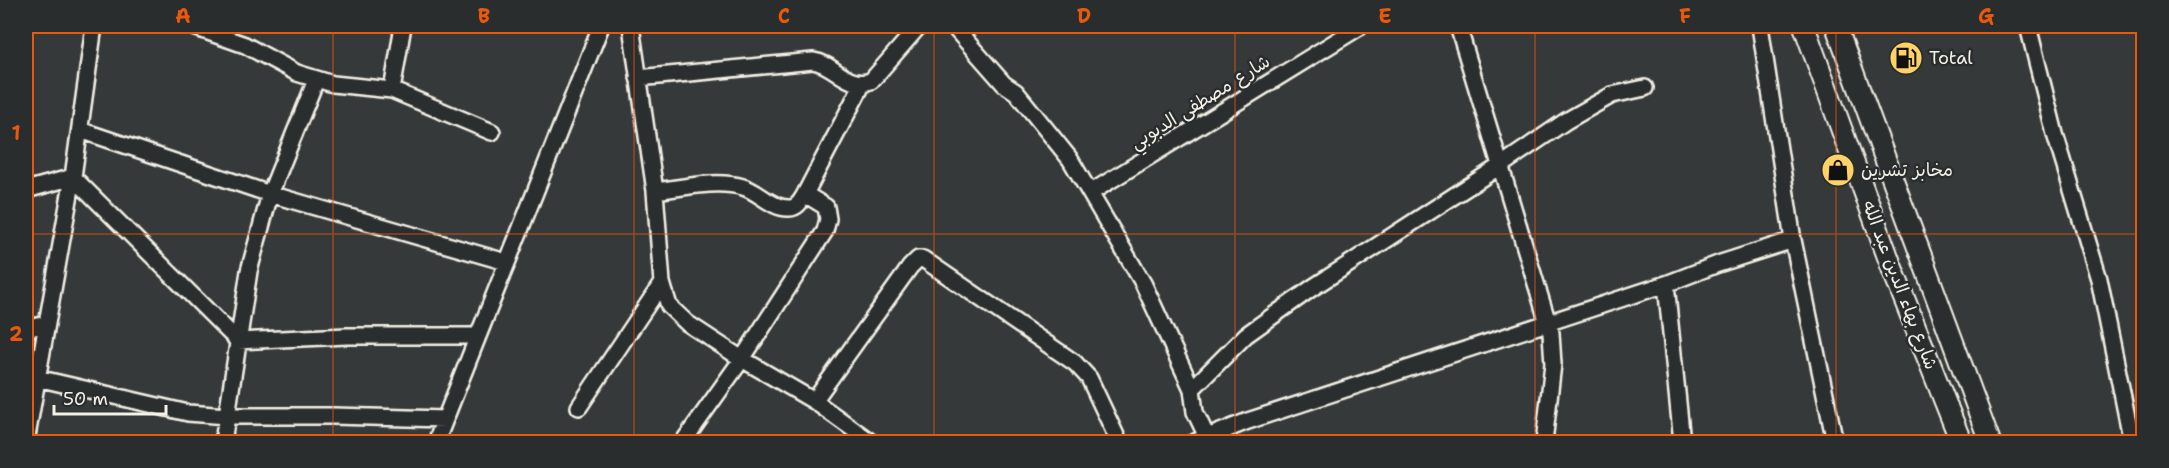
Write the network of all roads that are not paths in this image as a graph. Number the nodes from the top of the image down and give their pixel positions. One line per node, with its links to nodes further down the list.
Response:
1 (94, 26): 20 (street)
2 (191, 26): 14 (street)
3 (403, 26): 19 (street)
4 (601, 26): 30 (street)
5 (631, 26): 15 (street)
6 (920, 26): 17 (street)
7 (953, 26): 26 (street)
8 (1361, 26): 26 (street, شارع مصطفى الدبوبي)
9 (1458, 26): 22 (street)
10 (1760, 26): 29 (street)
11 (1804, 26): 56 (main road, شارع بهاء الدين عبد الله)
12 (1836, 26): 57 (main road, شارع بهاء الدين عبد الله)
13 (2028, 26): 58 (street)
14 (218, 30): 16 (street)
15 (638, 78): 17 (street); 25 (street)
16 (316, 80): 19 (street); 27 (street)
17 (863, 83): 28 (street)
18 (1645, 88): 22 (street)
19 (392, 90): 21 (street)
20 (80, 130): 23 (street); 27 (street)
21 (492, 132)
22 (1500, 166): 33 (street); 40 (street)
23 (73, 177): 24 (street); 34 (street); 37 (street)
24 (26, 190)
25 (655, 190): 28 (street); 31 (street)
26 (1090, 192): 40 (street)
27 (270, 194): 30 (street); 37 (street)
28 (805, 194): 38 (street)
29 (1792, 240): 32 (street); 55 (street)
30 (506, 262): 36 (street)
31 (662, 283): 38 (street); 42 (street)
32 (1666, 284): 33 (street); 54 (street)
33 (1548, 323): 45 (street); 46 (street)
34 (46, 324): 35 (street); 39 (street)
35 (26, 329)
36 (478, 336): 37 (street); 44 (street)
37 (238, 341): 43 (street)
38 (742, 359): 41 (street); 50 (street)
39 (37, 378): 43 (street); 47 (street)
40 (1192, 389): 45 (street)
41 (814, 401): 51 (street); 52 (street)
42 (579, 407)
43 (227, 416): 44 (street); 48 (street)
44 (445, 419): 49 (street)
45 (1201, 440): 53 (street)
46 (1547, 441)
47 (26, 442)
48 (223, 442)
49 (436, 442)
50 (683, 442)
51 (871, 442)
52 (1119, 442)
53 (1226, 442)
54 (1682, 442)
55 (1835, 442)
56 (1961, 442)
57 (1990, 442)
58 (2133, 442)

